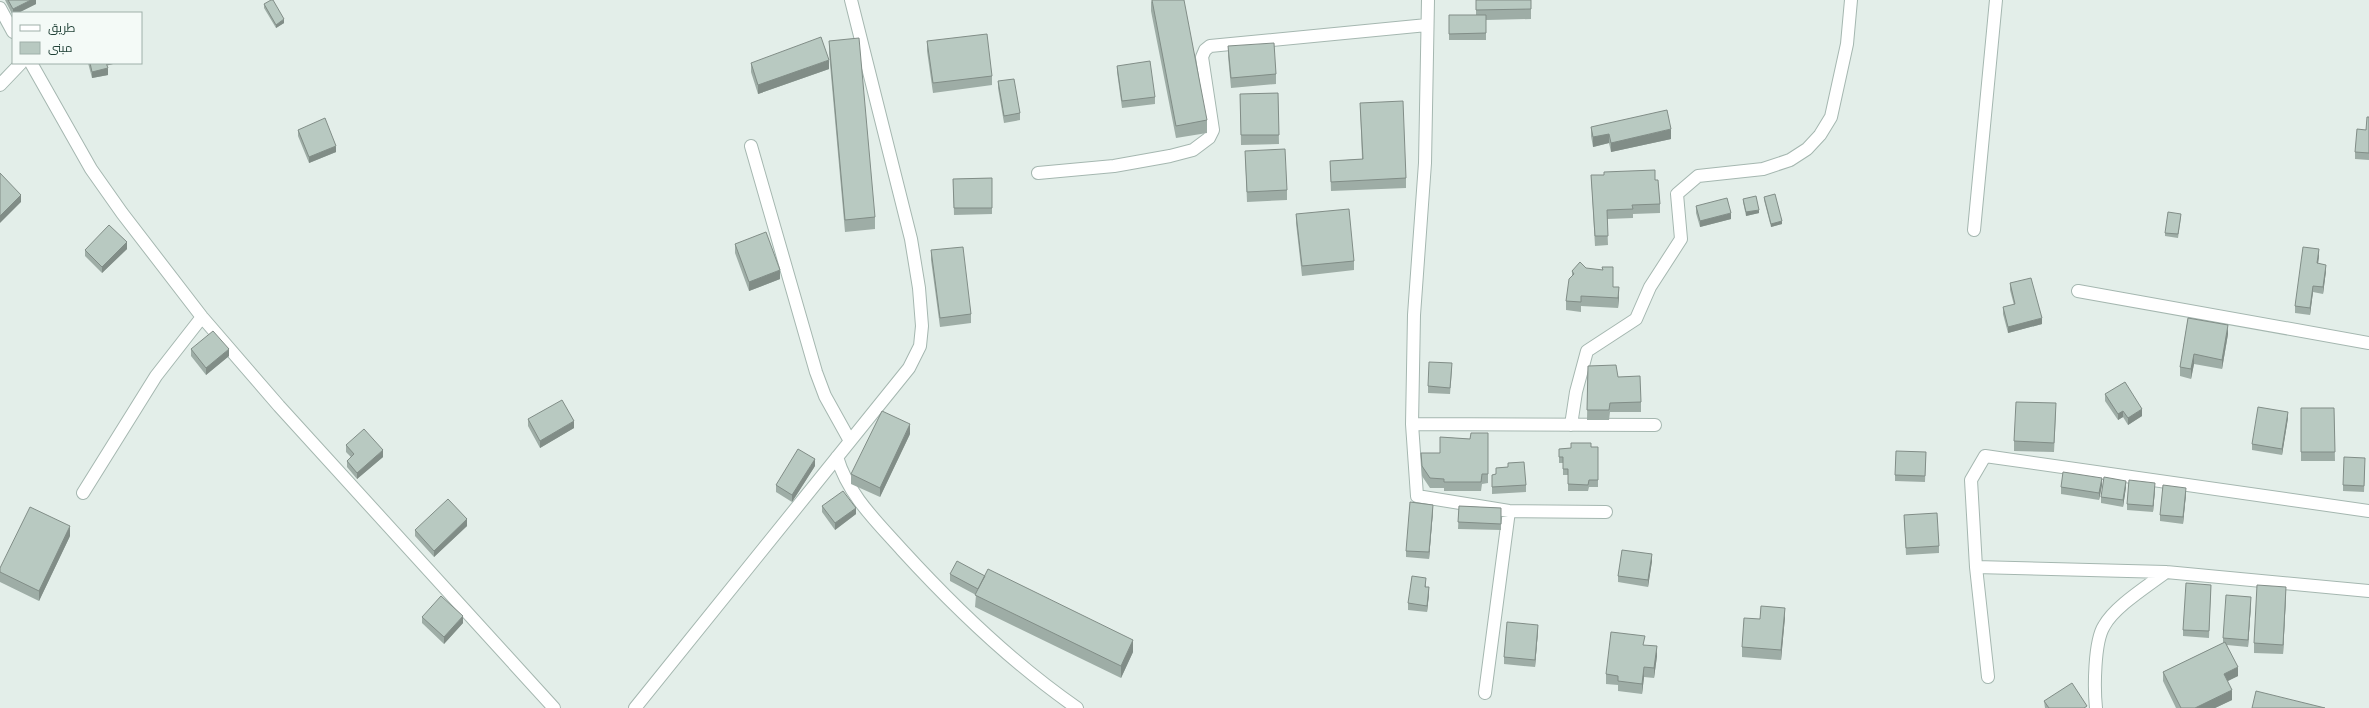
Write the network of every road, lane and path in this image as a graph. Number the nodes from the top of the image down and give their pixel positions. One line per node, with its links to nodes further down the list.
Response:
1 (852, 0): 20 (street)
2 (1428, 0): 6 (street)
3 (1851, 0): 18 (street)
4 (1996, 0): 13 (street)
5 (0, 8): 7 (street)
6 (1427, 25): 12 (street); 17 (street)
7 (12, 30)
8 (20, 64): 10 (street)
9 (31, 64): 15 (street)
10 (0, 85)
11 (751, 146): 20 (street)
12 (1038, 173)
13 (1974, 230)
14 (2078, 291): 16 (street)
15 (202, 317): 22 (street); 31 (street)
16 (2369, 343)
17 (1412, 424): 18 (street); 23 (street)
18 (1571, 425): 19 (street)
19 (1655, 425)
20 (850, 441): 21 (street)
21 (837, 457): 32 (street); 33 (street)
22 (83, 494)
23 (1509, 511): 25 (street); 30 (street)
24 (2369, 511): 26 (street)
25 (1606, 512)
26 (1976, 567): 27 (street); 29 (street)
27 (2166, 572): 28 (street); 34 (street)
28 (2369, 591)
29 (1988, 677)
30 (1485, 693)
31 (554, 708)
32 (635, 708)
33 (1077, 708)
34 (2096, 708)

